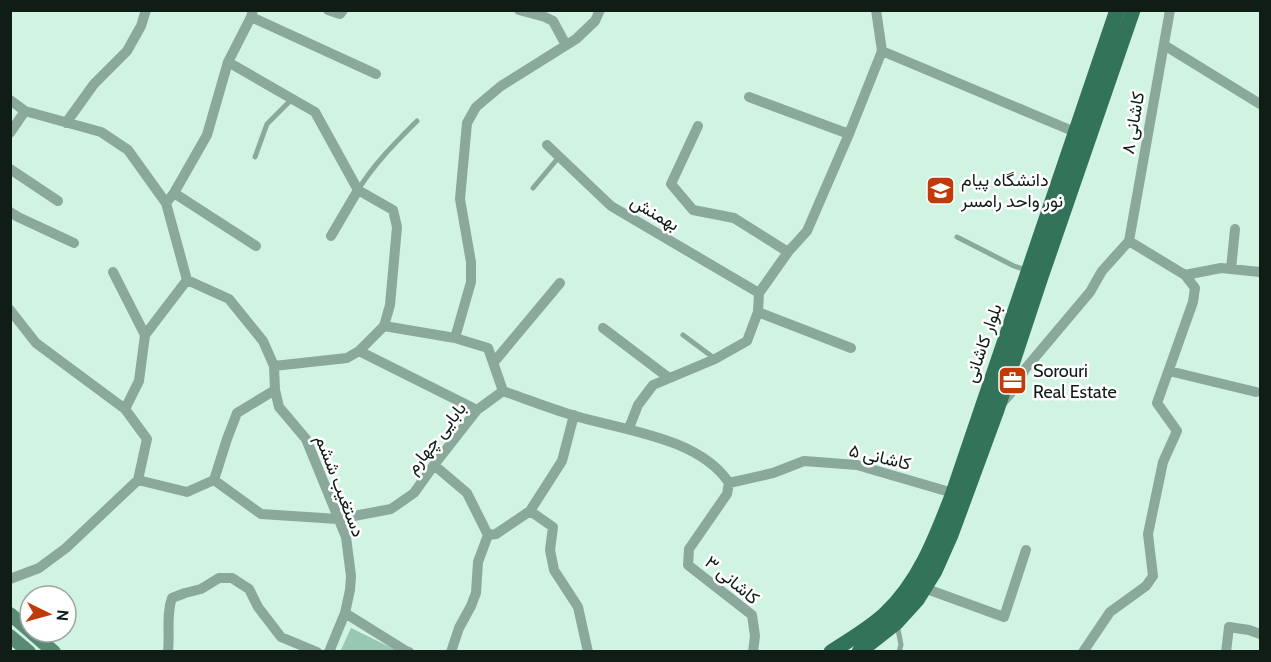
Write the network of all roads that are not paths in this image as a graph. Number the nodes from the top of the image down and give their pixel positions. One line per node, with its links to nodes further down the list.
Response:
1 (146, 10): 22 (street)
2 (328, 10): 3 (street)
3 (343, 10)
4 (519, 10): 11 (street)
5 (600, 10): 11 (street)
6 (876, 10): 13 (street)
7 (1116, 10): 26 (main road, بلوار کاشانی)
8 (1132, 10): 26 (main road, بلوار کاشانی)
9 (1170, 10): 12 (street, کاشانی ۸)
10 (252, 14): 14 (street); 15 (street)
11 (566, 45): 58 (street)
12 (1164, 45): 19 (street); 40 (street, کاشانی ۸)
13 (882, 51): 25 (street); 26 (street)
14 (228, 62): 17 (street); 33 (street)
15 (376, 74)
16 (749, 96): 25 (street)
17 (292, 99): 28 (lane); 32 (street)
18 (10, 100): 20 (street)
19 (1260, 104)
20 (25, 111): 22 (street); 24 (street)
21 (417, 121): 32 (lane)
22 (66, 123): 35 (street)
23 (698, 126): 43 (street)
24 (10, 132)
25 (849, 134): 43 (street)
26 (1082, 135): 45 (main road, بلوار کاشانی); 71 (main road, بلوار کاشانی)
27 (547, 145): 29 (street, بهمنش)
28 (255, 157)
29 (559, 157): 31 (lane); 51 (street, بهمنش)
30 (10, 169): 34 (street)
31 (533, 188)
32 (358, 190): 38 (street); 54 (street)
33 (174, 193): 35 (street); 42 (street)
34 (58, 201)
35 (166, 203): 49 (street)
36 (10, 212): 41 (street)
37 (1235, 229): 44 (street)
38 (331, 236)
39 (957, 237): 45 (lane)
40 (1129, 241): 48 (street); 71 (street)
41 (74, 243)
42 (256, 246)
43 (788, 252): 51 (street)
44 (1231, 269): 47 (street); 48 (street)
45 (1029, 270): 78 (main road, بلوار کاشانی)
46 (113, 272): 56 (street)
47 (1260, 272)
48 (1185, 275): 64 (street)
49 (187, 280): 56 (street); 63 (street, دستغیب ششم)
50 (560, 283): 62 (street)
51 (759, 293): 53 (street)
52 (10, 310): 69 (street)
53 (758, 312): 59 (street); 61 (street)
54 (384, 326): 58 (street); 60 (street)
55 (603, 328): 65 (street)
56 (145, 335): 69 (street)
57 (682, 335): 61 (lane)
58 (455, 338): 62 (street)
59 (850, 348)
60 (359, 351): 63 (street); 70 (street)
61 (715, 359): 65 (street)
62 (494, 362): 67 (street)
63 (274, 366): 66 (street, دستغیب ششم)
64 (1169, 370): 68 (street); 100 (street)
65 (669, 378): 73 (street)
66 (275, 390): 76 (street); 80 (street, دستغیب ششم)
67 (503, 391): 70 (street, بابایی چهارم); 72 (street)
68 (1256, 392)
69 (125, 409): 75 (street)
70 (477, 410): 74 (street, بابایی چهارم)
71 (997, 410): 84 (main road, بلوار کاشانی)
72 (574, 415): 73 (street); 79 (street)
73 (629, 428): 77 (street)
74 (434, 465): 80 (street, بابایی چهارم); 81 (street)
75 (138, 480): 76 (street); 83 (street)
76 (214, 480): 80 (street, بابایی چهارم)
77 (729, 483): 78 (street, کاشانی ۵); 96 (street, کاشانی ۳)
78 (953, 493): 97 (main road, بلوار کاشانی)
79 (530, 512): 81 (street); 95 (street)
80 (338, 519): 85 (street, دستغیب ششم)
81 (488, 535): 94 (street)
82 (1026, 550): 84 (street)
83 (10, 579)
84 (924, 588): 86 (main road, بلوار کاشانی)
85 (345, 613): 92 (street, دستغیب ششم); 93 (street)
86 (897, 622): 98 (main road, بلوار کاشانی); 99 (lane)
87 (1260, 634): 101 (street)
88 (10, 636): 89 (street)
89 (29, 651)
90 (168, 651): 91 (street)
91 (317, 651)
92 (329, 651)
93 (409, 651)
94 (452, 651)
95 (588, 651)
96 (753, 651)
97 (831, 651)
98 (859, 651)
99 (899, 651)
100 (1083, 651)
101 (1226, 651)

